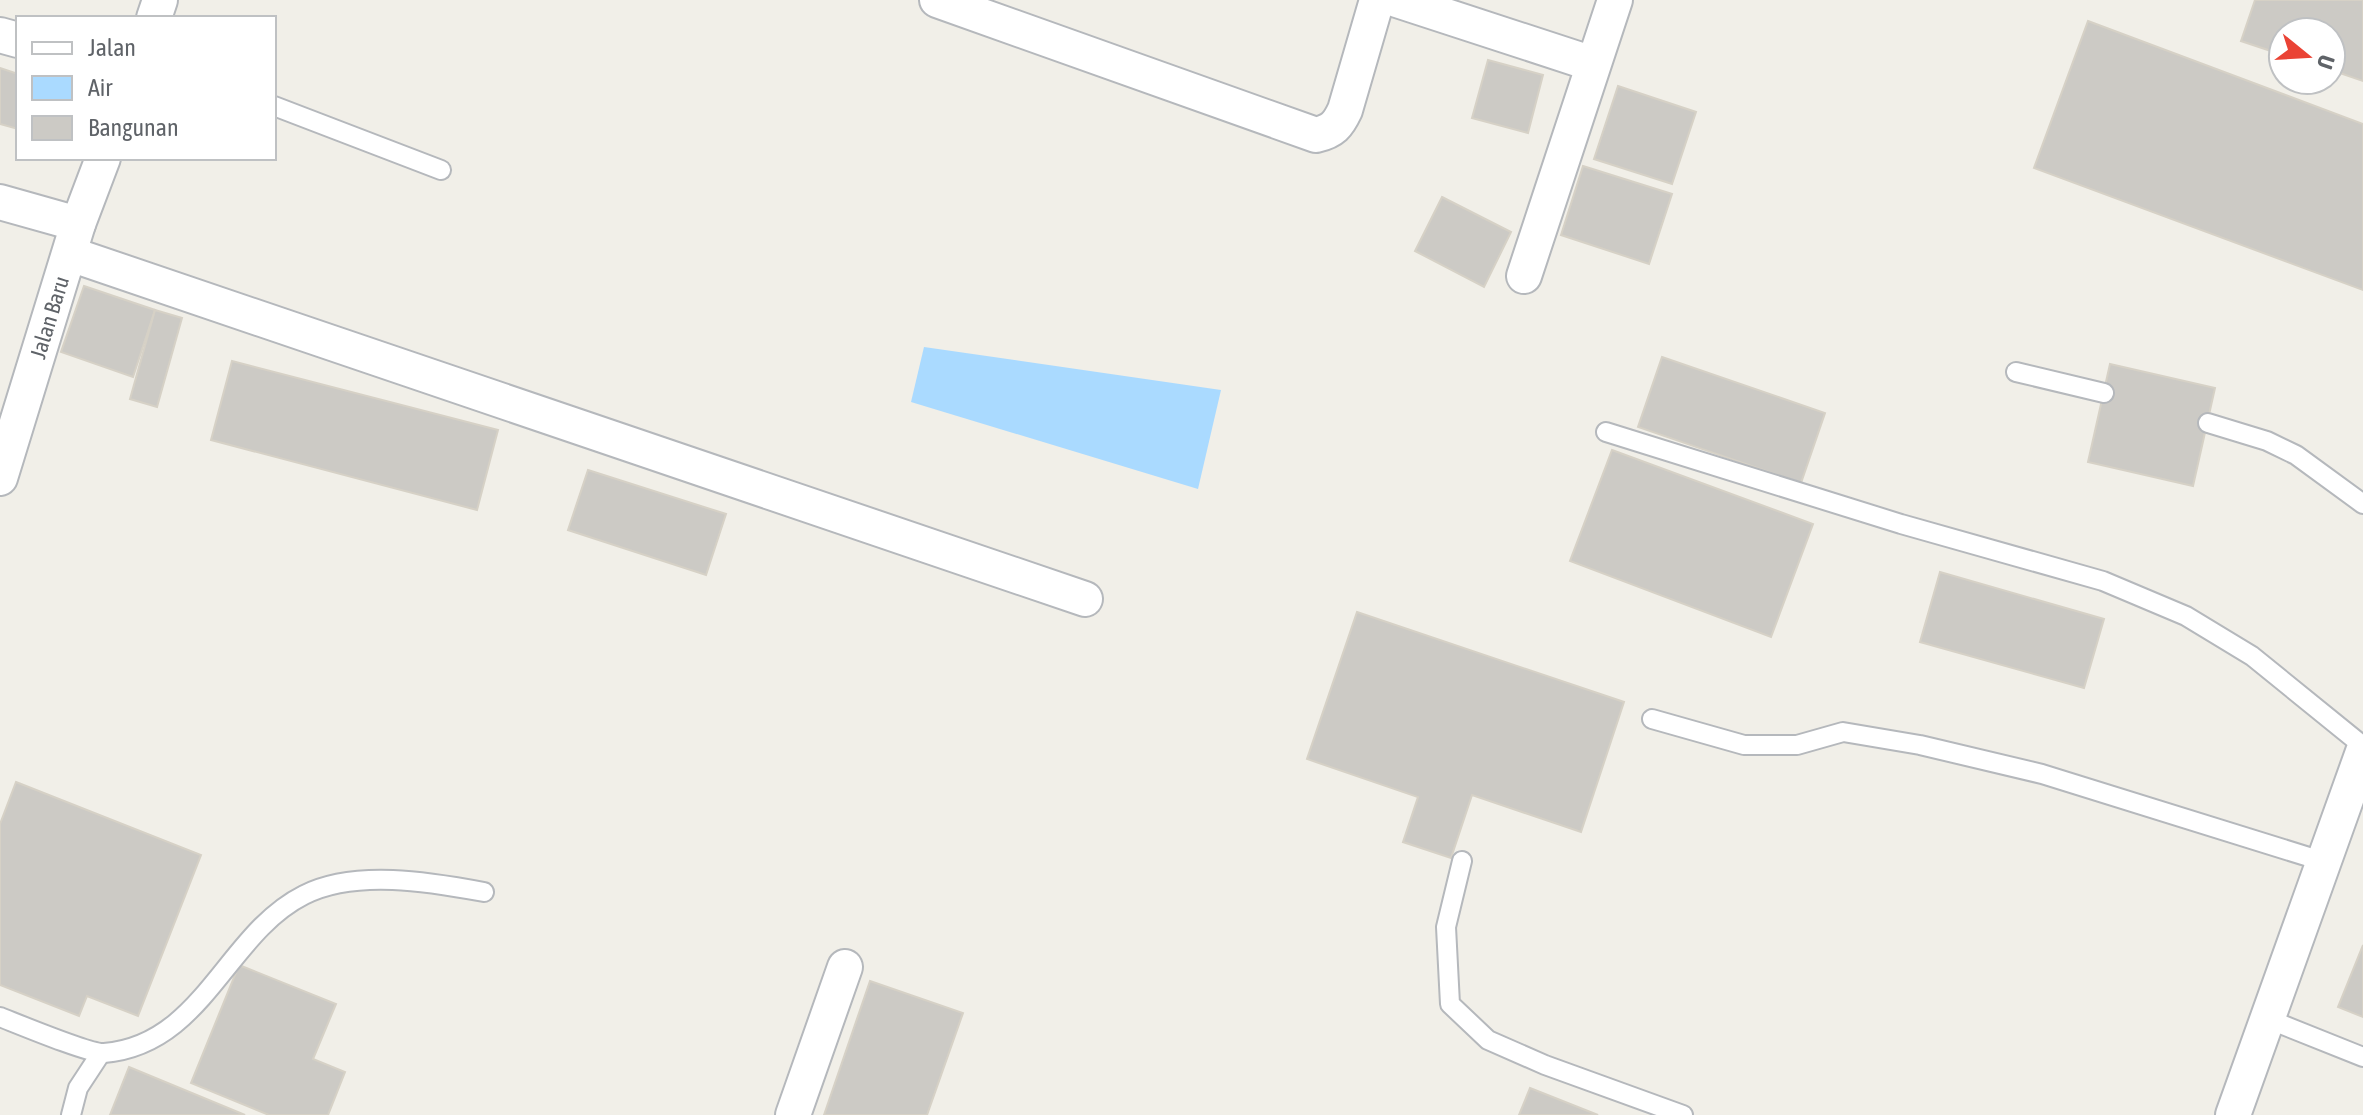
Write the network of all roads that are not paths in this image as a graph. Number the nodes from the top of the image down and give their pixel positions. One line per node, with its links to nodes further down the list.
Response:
1 (937, 0): 2 (street)
2 (1377, 0)
3 (1397, 0): 5 (street)
4 (1615, 0): 5 (street)
5 (1593, 64): 11 (street)
6 (276, 107): 8 (lane)
7 (102, 160): 10 (street, Jalan Baru)
8 (441, 170)
9 (0, 202): 10 (street)
10 (74, 239): 16 (street, Jalan Baru); 18 (street)
11 (1524, 276)
12 (2016, 372): 13 (lane)
13 (2104, 393)
14 (2208, 423): 17 (lane)
15 (1606, 432): 20 (lane)
16 (0, 478)
17 (2363, 504)
18 (1085, 599)
19 (1652, 719): 22 (lane)
20 (2361, 763): 22 (street)
21 (1462, 861): 31 (lane)
22 (2325, 862): 26 (street)
23 (484, 892): 27 (lane)
24 (845, 967): 30 (street)
25 (0, 1017): 27 (lane)
26 (2268, 1019): 28 (lane); 32 (street)
27 (101, 1053): 29 (lane)
28 (2363, 1057)
29 (71, 1115)
30 (793, 1115)
31 (1683, 1115)
32 (2233, 1115)

